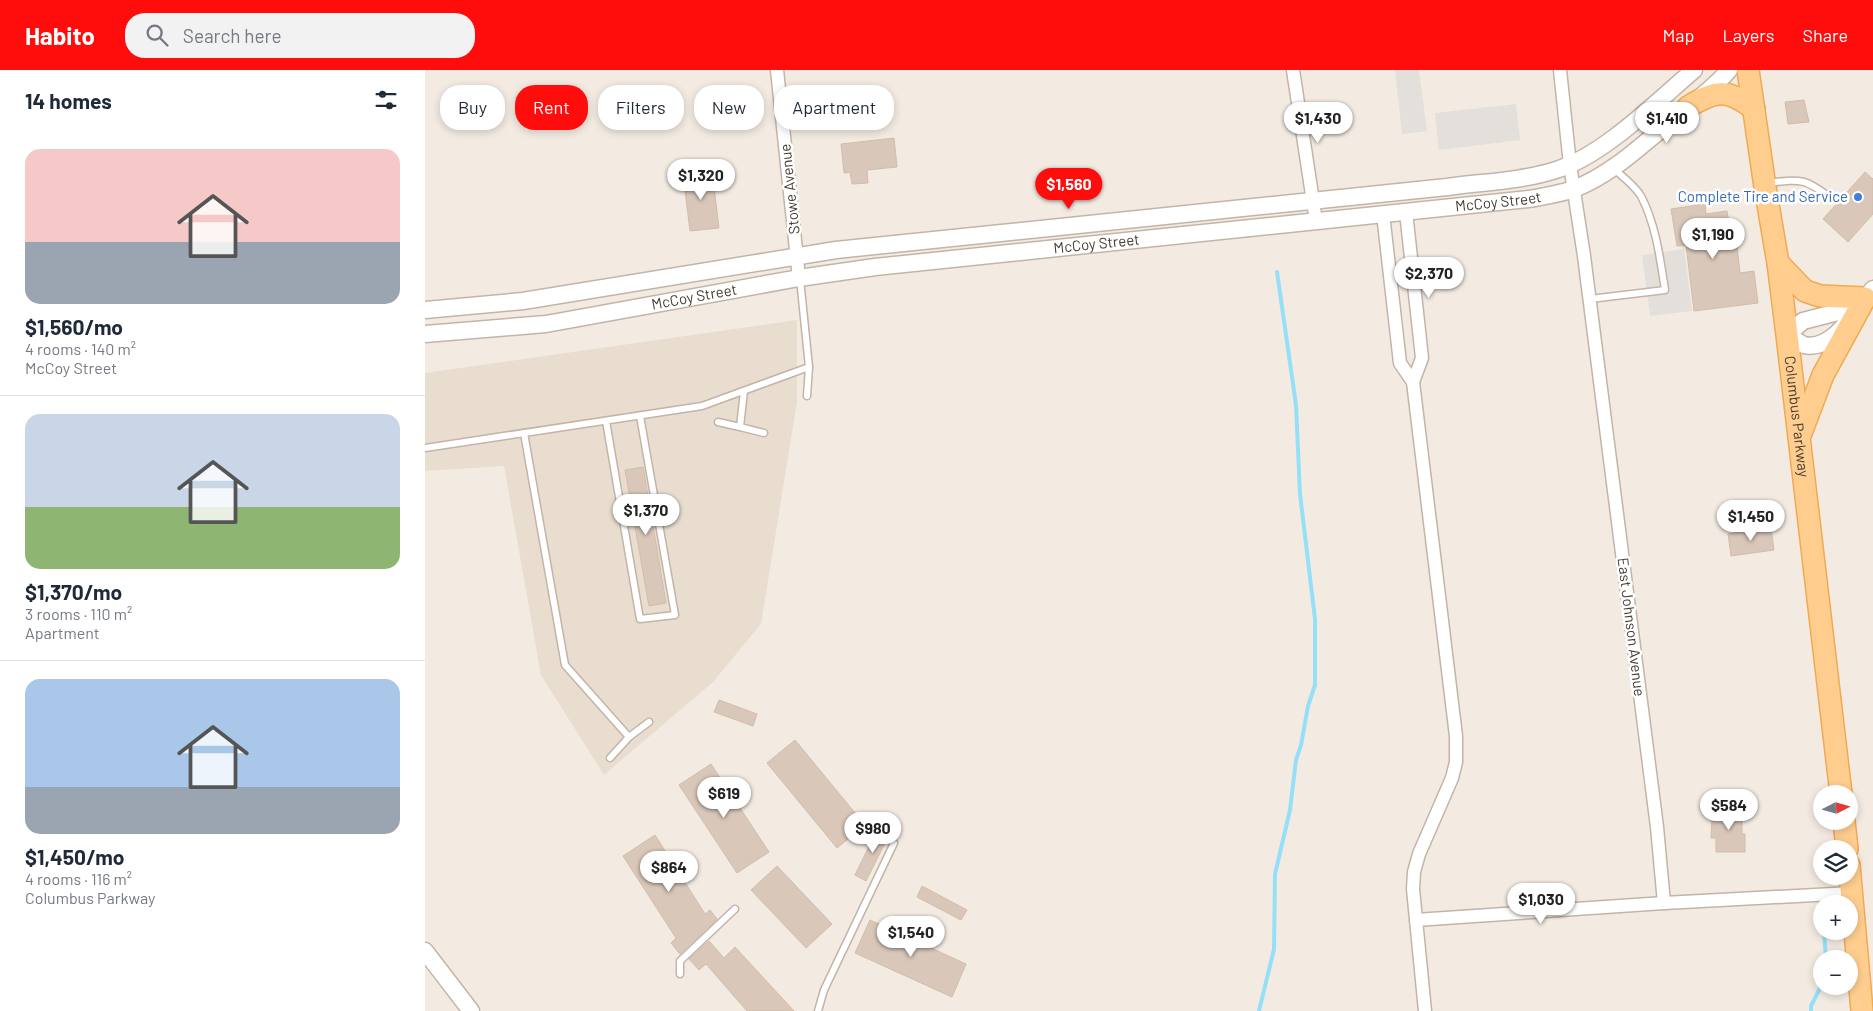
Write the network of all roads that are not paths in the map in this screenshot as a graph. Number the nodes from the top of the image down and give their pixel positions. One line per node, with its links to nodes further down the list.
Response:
1 (777, 70): 18 (street, Stowe Avenue)
2 (1293, 70): 14 (street)
3 (1560, 70): 9 (street, East Johnson Avenue)
4 (1694, 70): 9 (street, McCoy Street)
5 (1729, 70): 7 (street, McCoy Street)
6 (1748, 70): 8 (main road, Columbus Parkway)
7 (1688, 107): 8 (main road); 10 (street, McCoy Street)
8 (1753, 109): 11 (main road, Columbus Parkway)
9 (1570, 165): 12 (street, East Johnson Avenue); 14 (street, McCoy Street)
10 (1613, 167): 12 (street, McCoy Street); 22 (lane)
11 (1764, 183): 13 (lane); 19 (main road, Columbus Parkway)
12 (1574, 189): 15 (street, McCoy Street); 22 (street, East Johnson Avenue)
13 (1832, 199)
14 (1314, 200): 17 (street); 18 (street, McCoy Street)
15 (1406, 212): 16 (street, McCoy Street); 27 (street)
16 (1383, 214): 17 (street, McCoy Street); 27 (street)
17 (1316, 222): 20 (street, McCoy Street)
18 (798, 256): 20 (street, Stowe Avenue); 23 (street, McCoy Street)
19 (1778, 263): 21 (main road); 25 (main road, Columbus Parkway)
20 (799, 278): 24 (street, McCoy Street); 26 (lane)
21 (1869, 293): 25 (street); 25 (street); 36 (main road)
22 (1590, 300): 45 (street, East Johnson Avenue)
23 (425, 310)
24 (425, 334)
25 (1787, 335): 36 (main road, Columbus Parkway)
26 (809, 367): 28 (lane); 29 (lane)
27 (1413, 382): 47 (street)
28 (744, 391): 30 (lane); 33 (lane)
29 (807, 396)
30 (640, 416): 31 (lane); 31 (lane)
31 (606, 421): 34 (lane)
32 (718, 422): 33 (lane)
33 (740, 427): 35 (lane)
34 (524, 433): 37 (lane); 39 (lane)
35 (764, 433)
36 (1800, 436): 41 (main road, Columbus Parkway)
37 (425, 448)
38 (649, 722): 39 (lane)
39 (629, 737): 40 (lane)
40 (610, 758)
41 (1840, 785)
42 (894, 843): 52 (lane)
43 (1851, 885): 44 (main road)
44 (1852, 893): 45 (street); 50 (main road)
45 (1665, 903): 47 (street)
46 (735, 909): 49 (lane)
47 (1416, 920): 53 (street)
48 (425, 950): 51 (street)
49 (680, 974)
50 (1866, 1008)
51 (471, 1011)
52 (818, 1011)
53 (1425, 1011)

